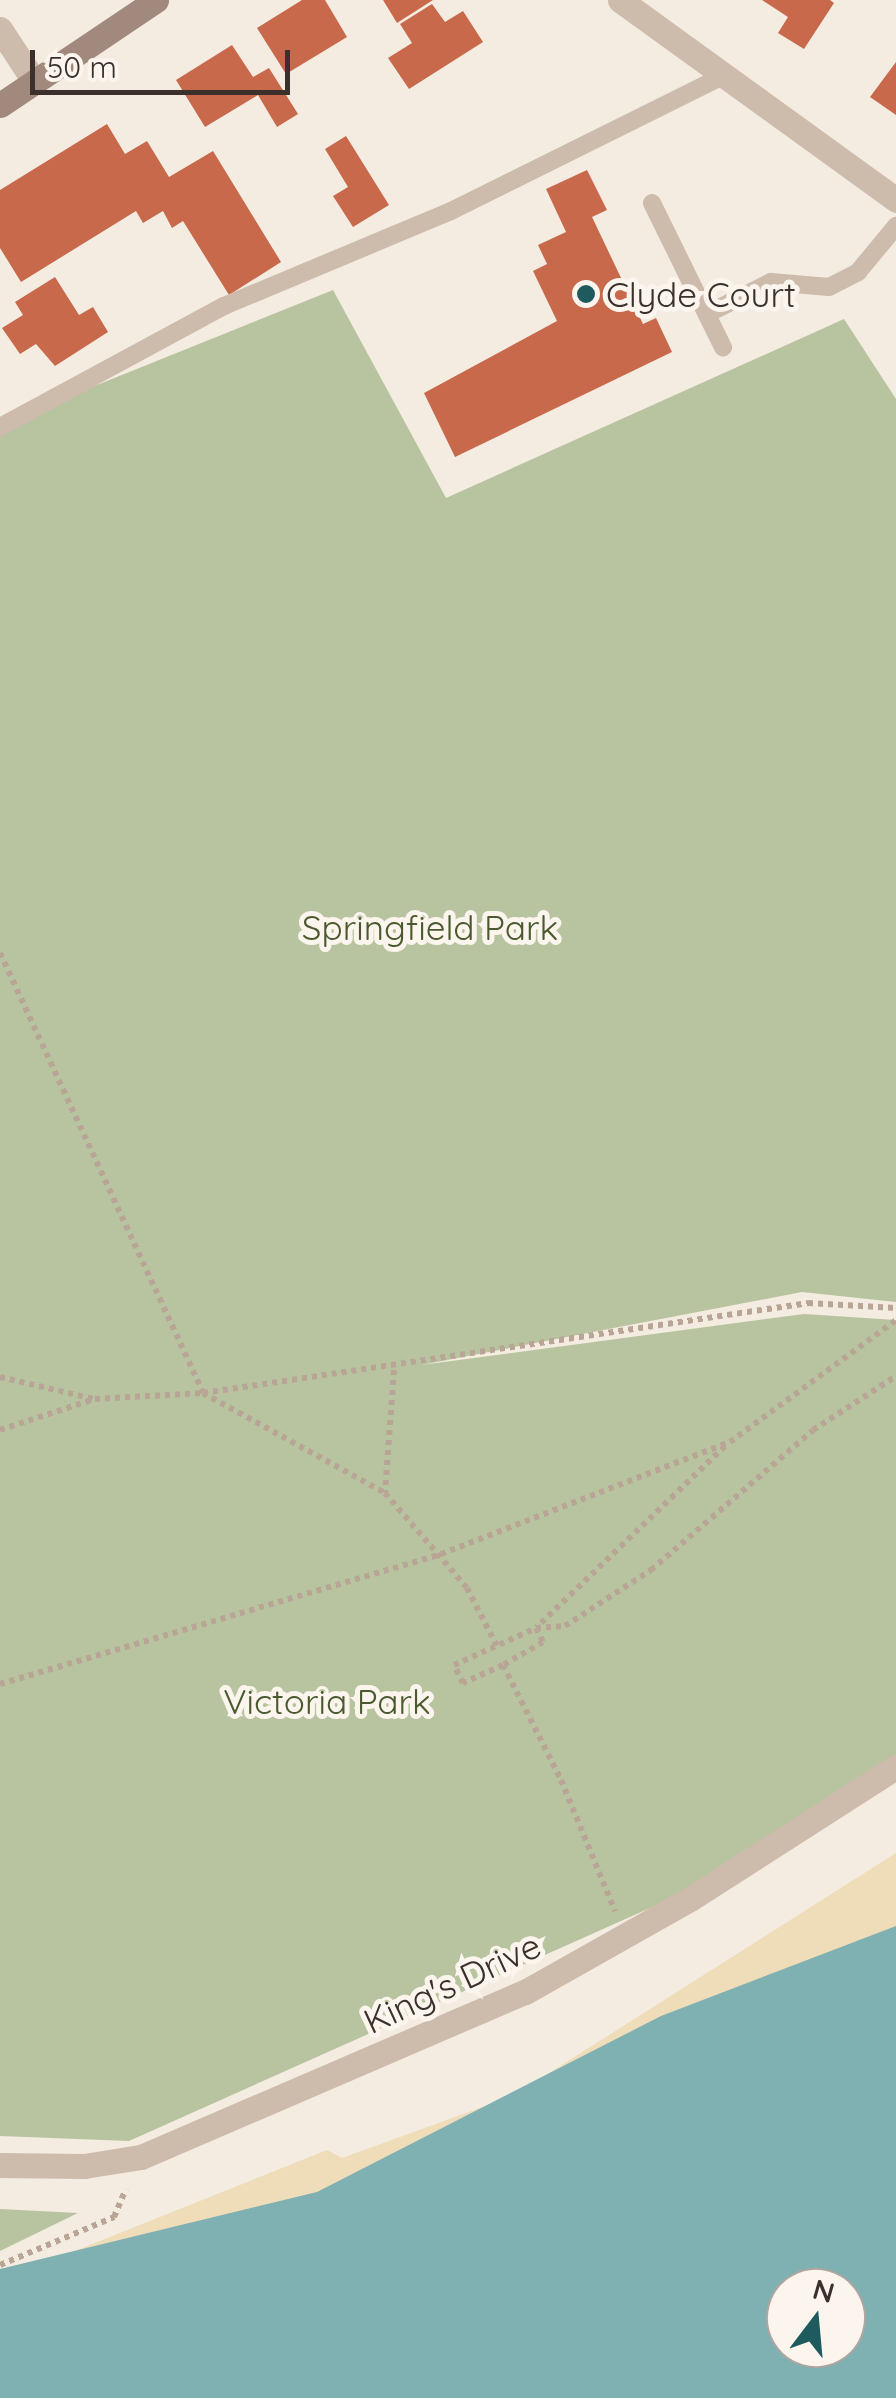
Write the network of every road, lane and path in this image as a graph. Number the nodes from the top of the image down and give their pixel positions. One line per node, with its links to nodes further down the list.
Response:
1 (620, 0): 4 (street)
2 (147, 3): 5 (street)
3 (0, 29): 5 (street)
4 (719, 78): 7 (street); 12 (lane)
5 (34, 82): 6 (street)
6 (0, 105)
7 (896, 200)
8 (652, 204): 10 (lane)
9 (896, 226): 10 (lane)
10 (707, 314): 11 (lane)
11 (723, 347)
12 (0, 427)
13 (0, 954): 19 (path)
14 (896, 1308): 16 (path)
15 (896, 1320): 22 (path)
16 (394, 1370): 19 (path); 23 (path)
17 (896, 1376): 25 (path)
18 (0, 1377): 20 (path)
19 (203, 1394): 20 (path); 23 (path)
20 (95, 1399): 21 (path)
21 (0, 1430)
22 (730, 1442): 24 (path); 25 (path)
23 (385, 1493): 24 (path)
24 (441, 1554): 26 (path); 28 (path)
25 (536, 1628): 26 (path); 27 (path)
26 (497, 1646): 27 (path)
27 (503, 1664): 30 (path)
28 (0, 1684)
29 (896, 1767): 30 (street, King's Drive)
30 (625, 1935): 31 (street, King's Drive)
31 (140, 2157): 32 (street, King's Drive); 33 (path)
32 (0, 2165)
33 (0, 2265)

